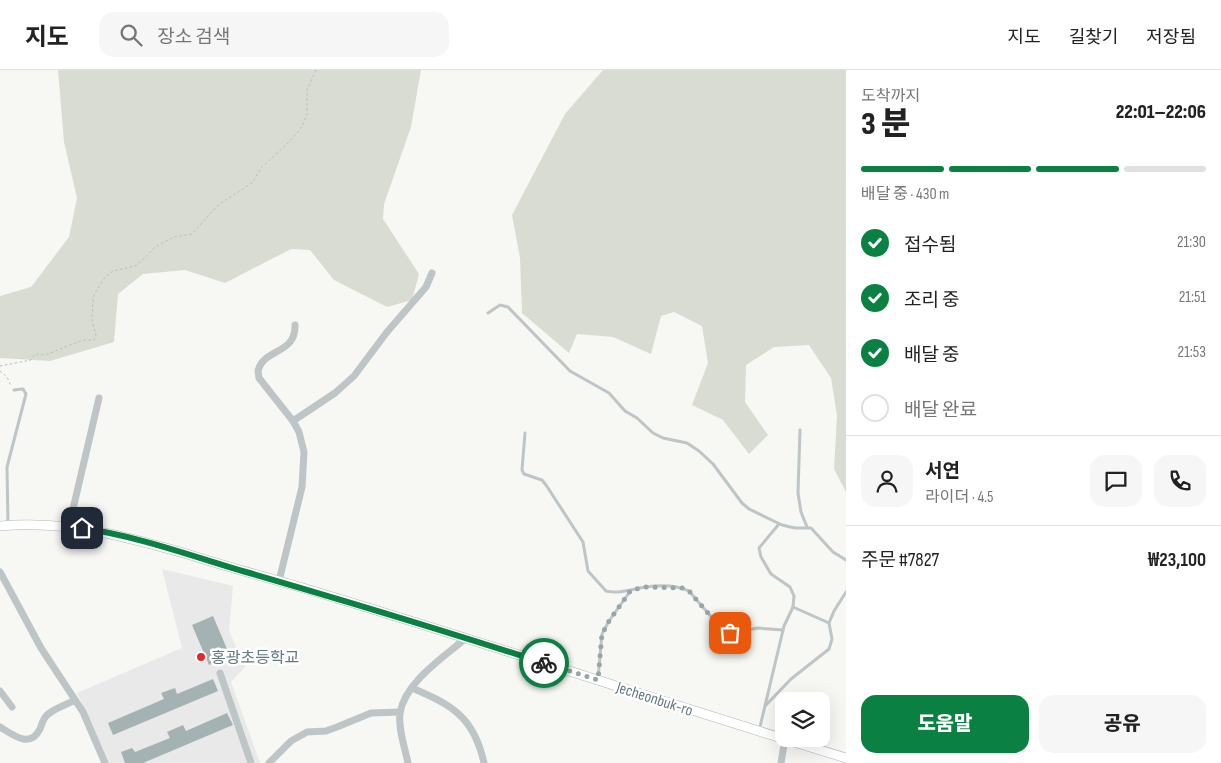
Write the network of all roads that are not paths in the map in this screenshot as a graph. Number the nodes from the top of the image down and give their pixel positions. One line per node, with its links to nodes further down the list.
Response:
1 (432, 273): 6 (street)
2 (488, 313): 9 (lane)
3 (295, 325): 6 (street)
4 (14, 390): 10 (lane)
5 (99, 398): 11 (street)
6 (293, 421): 15 (street)
7 (800, 430): 12 (lane)
8 (525, 433): 16 (lane)
9 (779, 524): 12 (lane); 18 (lane)
10 (4, 526): 11 (street, Jecheonbuk-ro)
11 (69, 526): 15 (street, Jecheonbuk-ro)
12 (806, 527): 13 (lane)
13 (846, 560)
14 (0, 572): 26 (street)
15 (279, 581): 21 (street, Jecheonbuk-ro)
16 (631, 590): 20 (lane); 23 (lane)
17 (846, 592): 19 (lane)
18 (793, 607): 19 (lane); 20 (lane)
19 (829, 623): 27 (lane)
20 (784, 630): 27 (lane)
21 (466, 638): 23 (street, Jecheonbuk-ro); 24 (street)
22 (220, 674): 37 (street)
23 (598, 680): 31 (street, Jecheonbuk-ro)
24 (412, 688): 29 (street); 40 (street)
25 (0, 691): 28 (street)
26 (75, 700): 30 (street); 36 (street)
27 (766, 705): 31 (lane)
28 (12, 707)
29 (400, 712): 38 (street); 39 (street)
30 (0, 727)
31 (759, 731): 32 (street, Jecheonbuk-ro)
32 (775, 736)
33 (784, 747): 41 (street)
34 (811, 747): 35 (street, Jecheonbuk-ro)
35 (846, 758)
36 (103, 762)
37 (251, 763)
38 (269, 763)
39 (408, 763)
40 (484, 763)
41 (781, 763)

